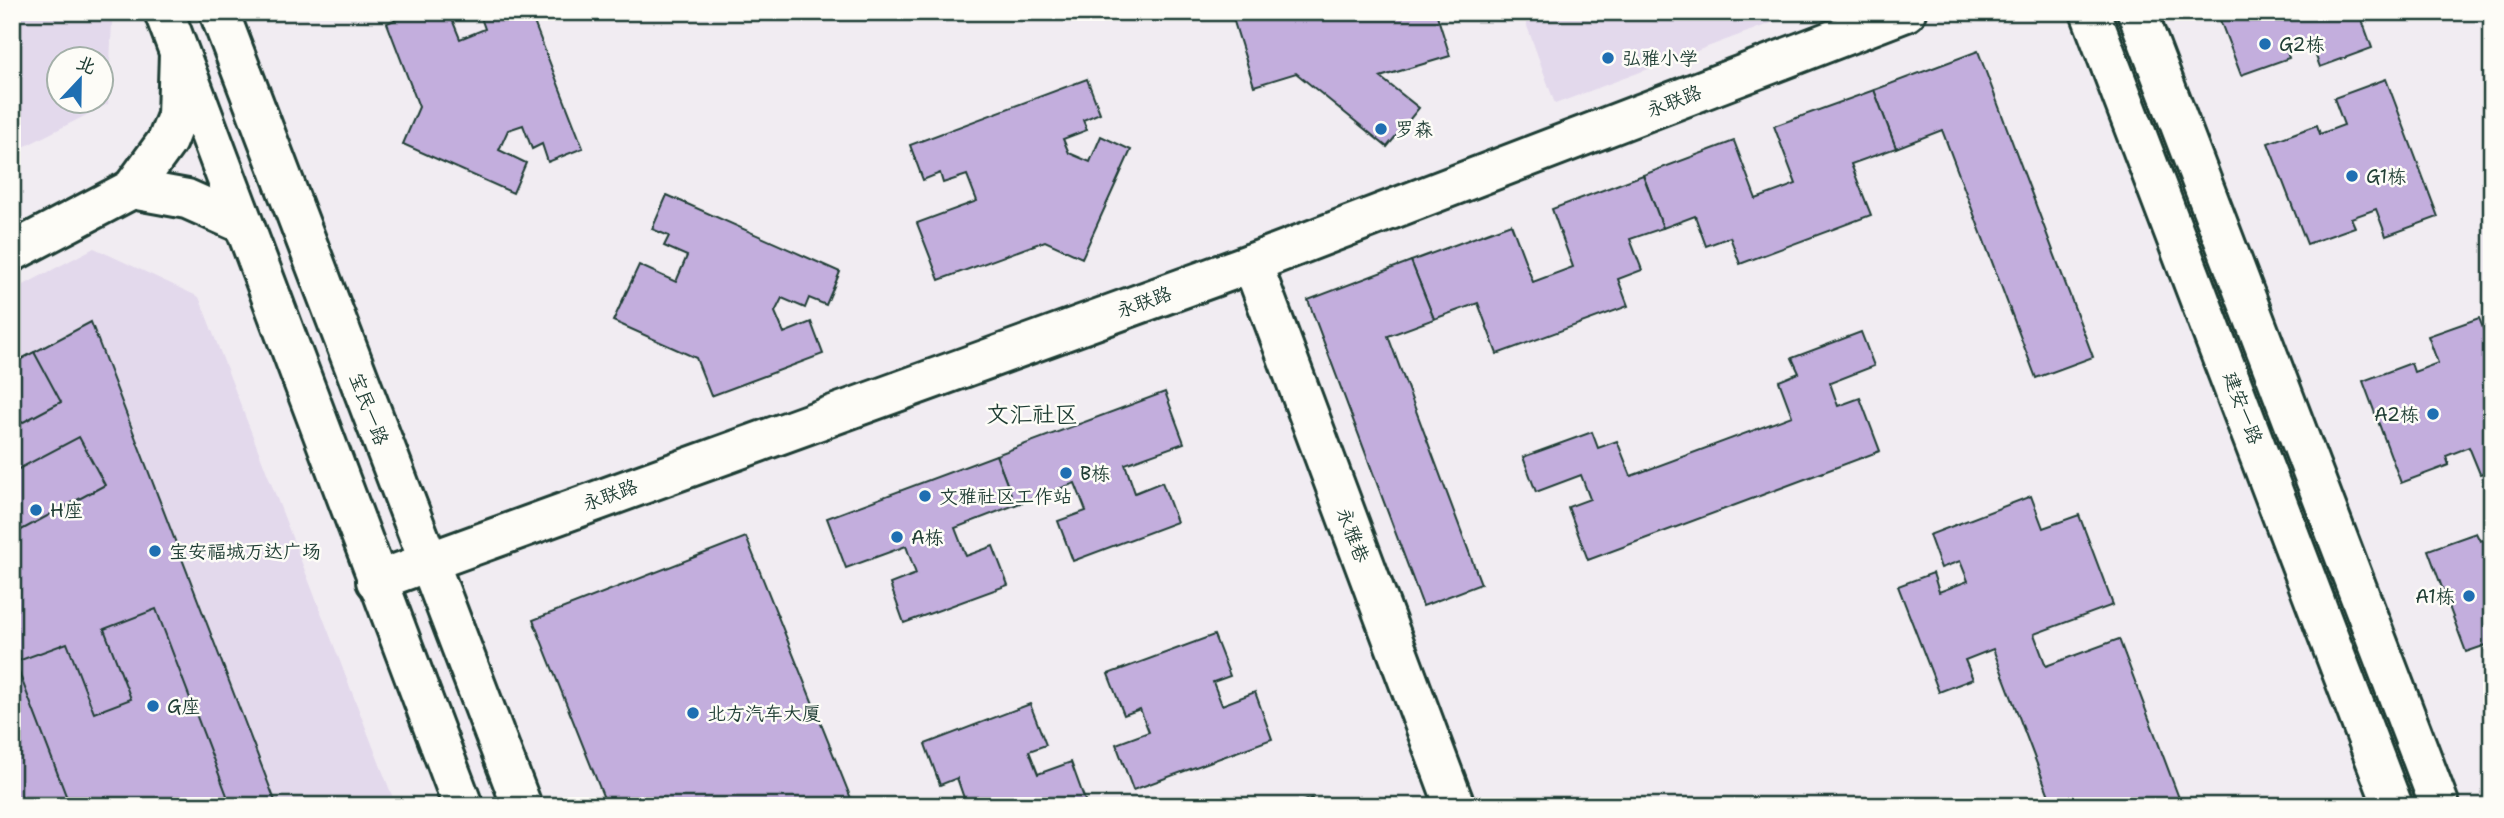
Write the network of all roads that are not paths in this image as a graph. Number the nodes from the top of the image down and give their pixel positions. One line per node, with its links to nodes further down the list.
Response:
1 (164, 12): 6 (main road)
2 (219, 12): 11 (main road, 宝民一路)
3 (1906, 12): 10 (main road, 永联路)
4 (2090, 12): 16 (main road, 建安一路)
5 (2137, 12): 17 (main road)
6 (180, 53): 7 (main road); 8 (main road)
7 (132, 189): 8 (main road); 9 (main road)
8 (243, 224): 12 (main road)
9 (12, 252)
10 (1252, 263): 11 (main road, 永联路); 15 (main road, 永雅巷)
11 (427, 562): 12 (main road, 永联路); 14 (main road, 宝民一路)
12 (376, 581): 13 (main road)
13 (463, 806)
14 (522, 806)
15 (1455, 806)
16 (2393, 806)
17 (2440, 806)

